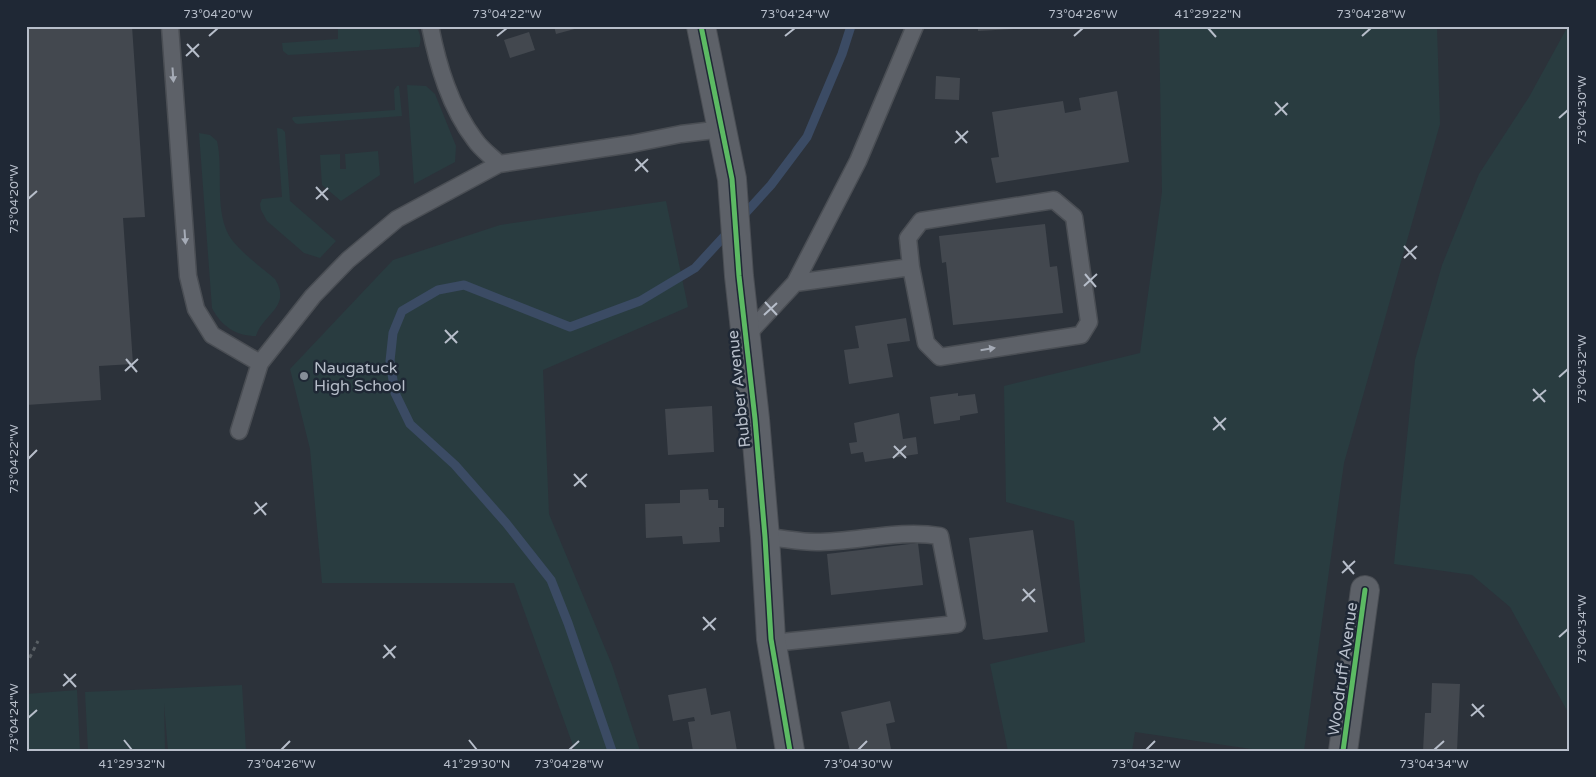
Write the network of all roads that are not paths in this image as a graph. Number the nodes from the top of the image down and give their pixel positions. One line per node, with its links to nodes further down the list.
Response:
1 (170, 26): 10 (lane, one-way to 10)
2 (430, 26): 6 (lane)
3 (701, 26): 5 (street, Rubber Avenue)
4 (914, 26): 8 (lane)
5 (723, 129): 6 (lane); 9 (street, Rubber Avenue)
6 (499, 164): 10 (lane)
7 (911, 267): 7 (lane, one-way to 7); 8 (lane)
8 (795, 283): 9 (lane)
9 (745, 337): 12 (street, Rubber Avenue)
10 (260, 363): 11 (lane)
11 (239, 431)
12 (765, 537): 14 (street, Rubber Avenue); 14 (lane)
13 (1365, 590): 16 (street, Woodruff Avenue)
14 (772, 643): 15 (street, Rubber Avenue)
15 (790, 751)
16 (1343, 751)

